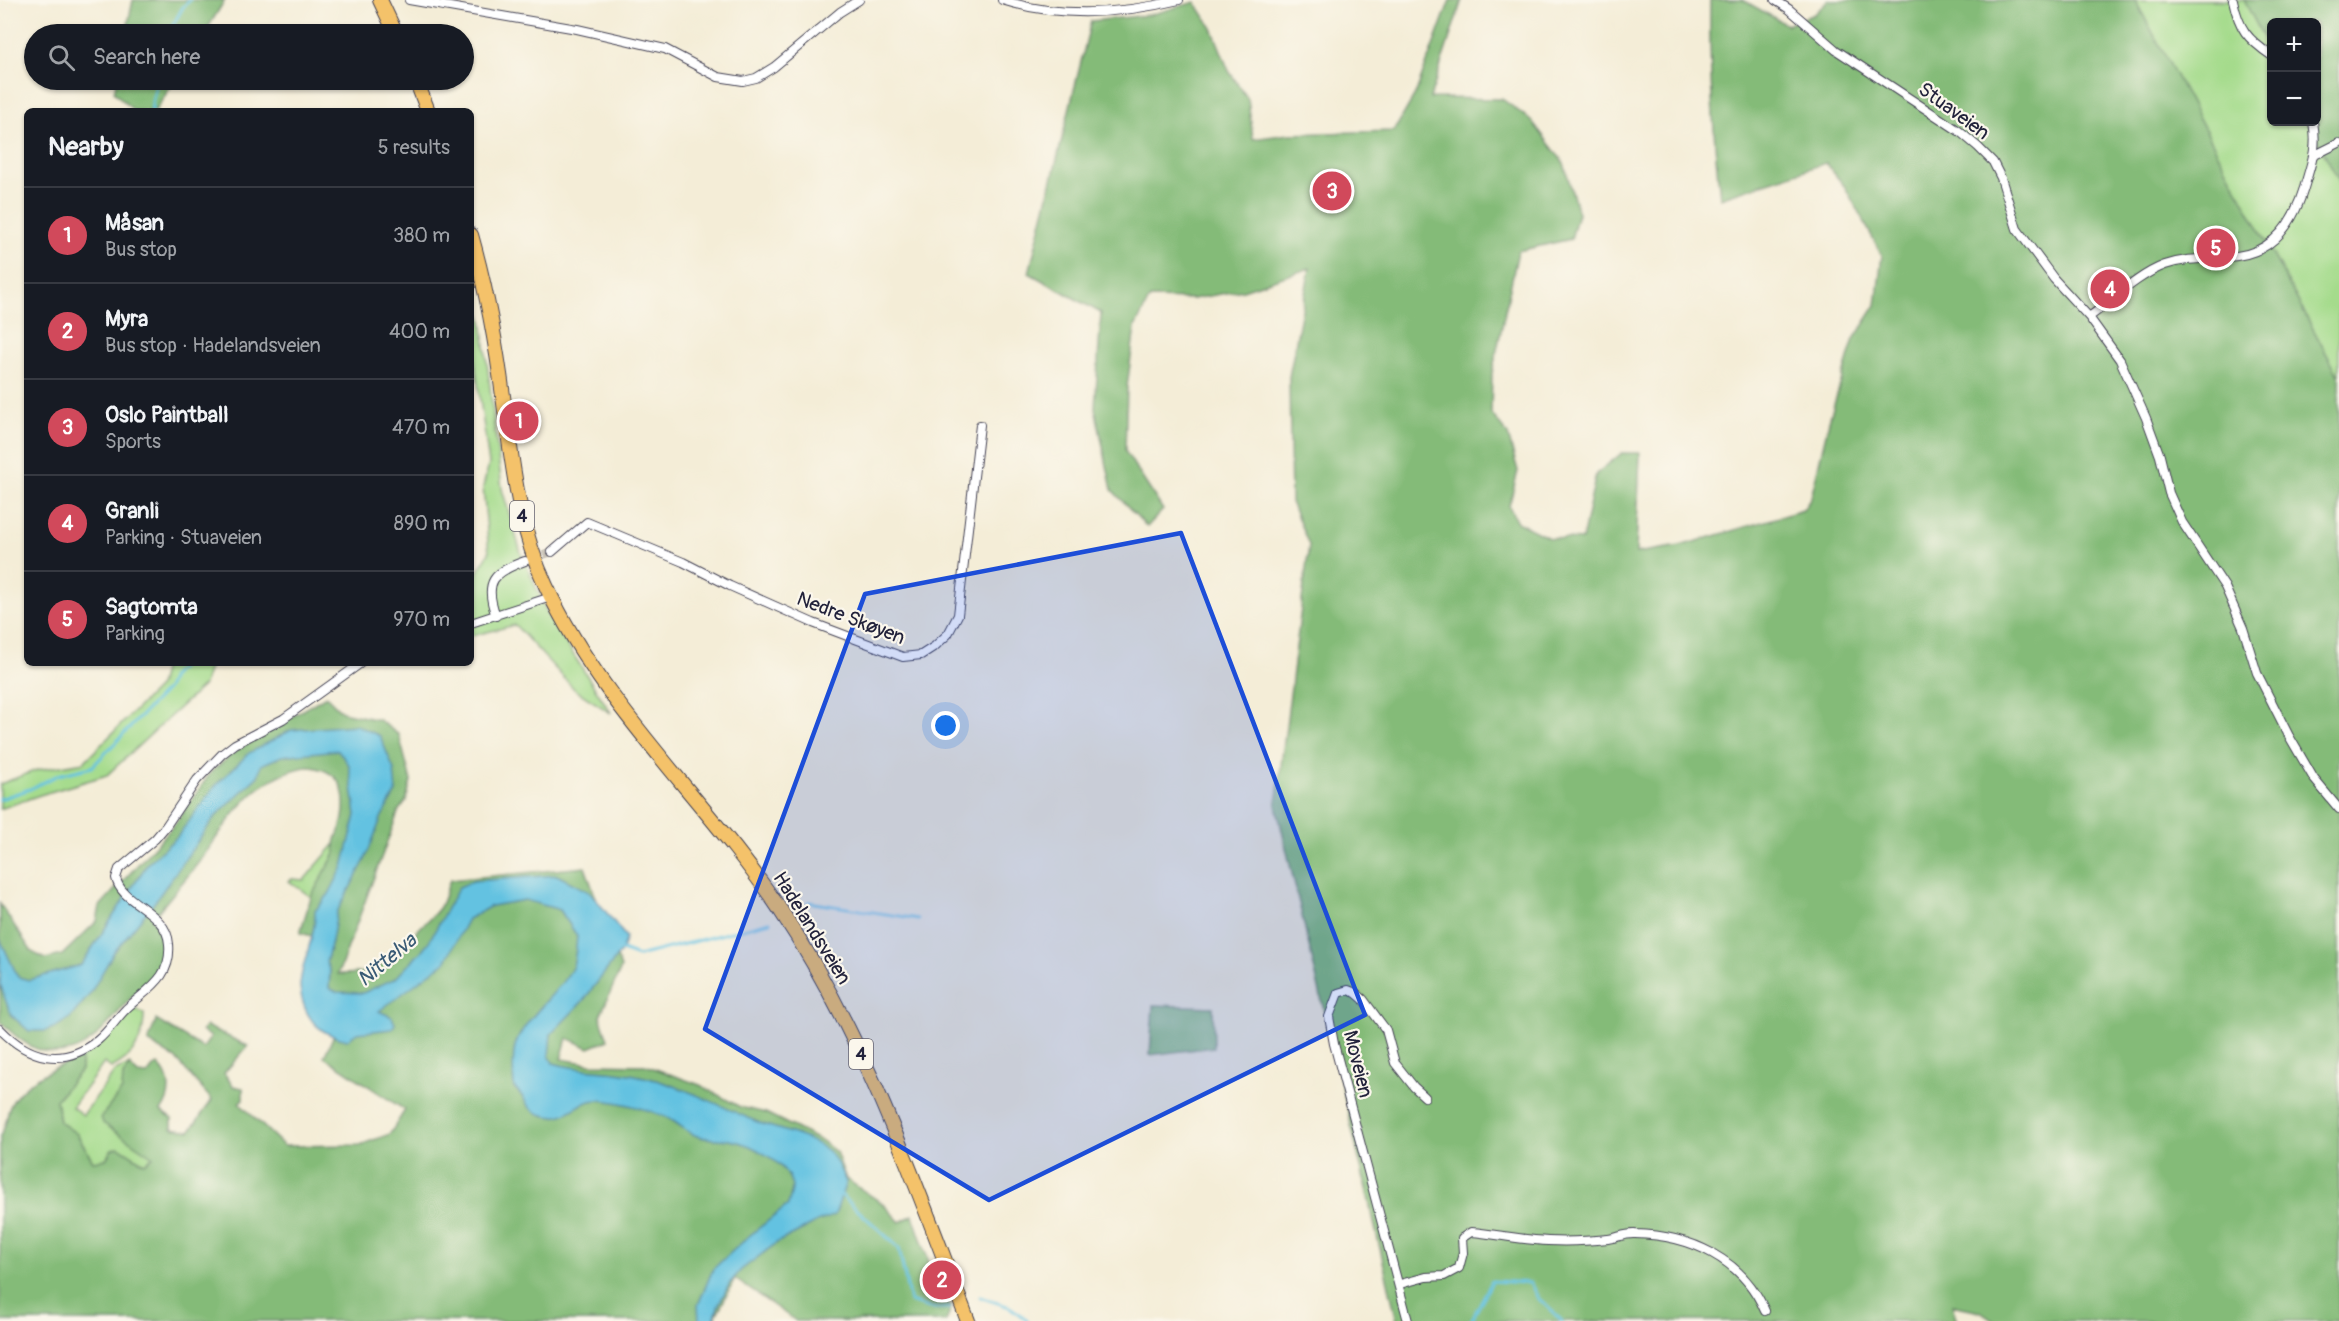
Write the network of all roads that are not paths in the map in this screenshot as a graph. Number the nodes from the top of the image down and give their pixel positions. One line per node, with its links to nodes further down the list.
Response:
1 (381, 0): 8 (highway)
2 (859, 0): 7 (street)
3 (1002, 0): 4 (street)
4 (1179, 0)
5 (1775, 0): 16 (street, Stuaveien)
6 (2233, 0): 9 (street)
7 (409, 1)
8 (392, 24)
9 (2267, 53)
10 (420, 90): 11 (highway)
11 (427, 108)
12 (2313, 126): 14 (street)
13 (2339, 143): 14 (street)
14 (2315, 155): 16 (street)
15 (474, 248): 20 (highway, 4)
16 (2090, 317): 24 (street, Stuaveien)
17 (980, 425): 18 (street, Nedre Skøyen)
18 (552, 552)
19 (525, 561): 21 (street)
20 (551, 597): 21 (street); 29 (highway, Hadelandsveien / 4)
21 (496, 616): 22 (street)
22 (474, 622)
23 (357, 666): 25 (street)
24 (2339, 809)
25 (0, 1029)
26 (1425, 1097): 27 (street, Moveien)
27 (1400, 1284): 28 (street); 30 (street, Moveien)
28 (1765, 1311)
29 (968, 1321)
30 (1408, 1321)

